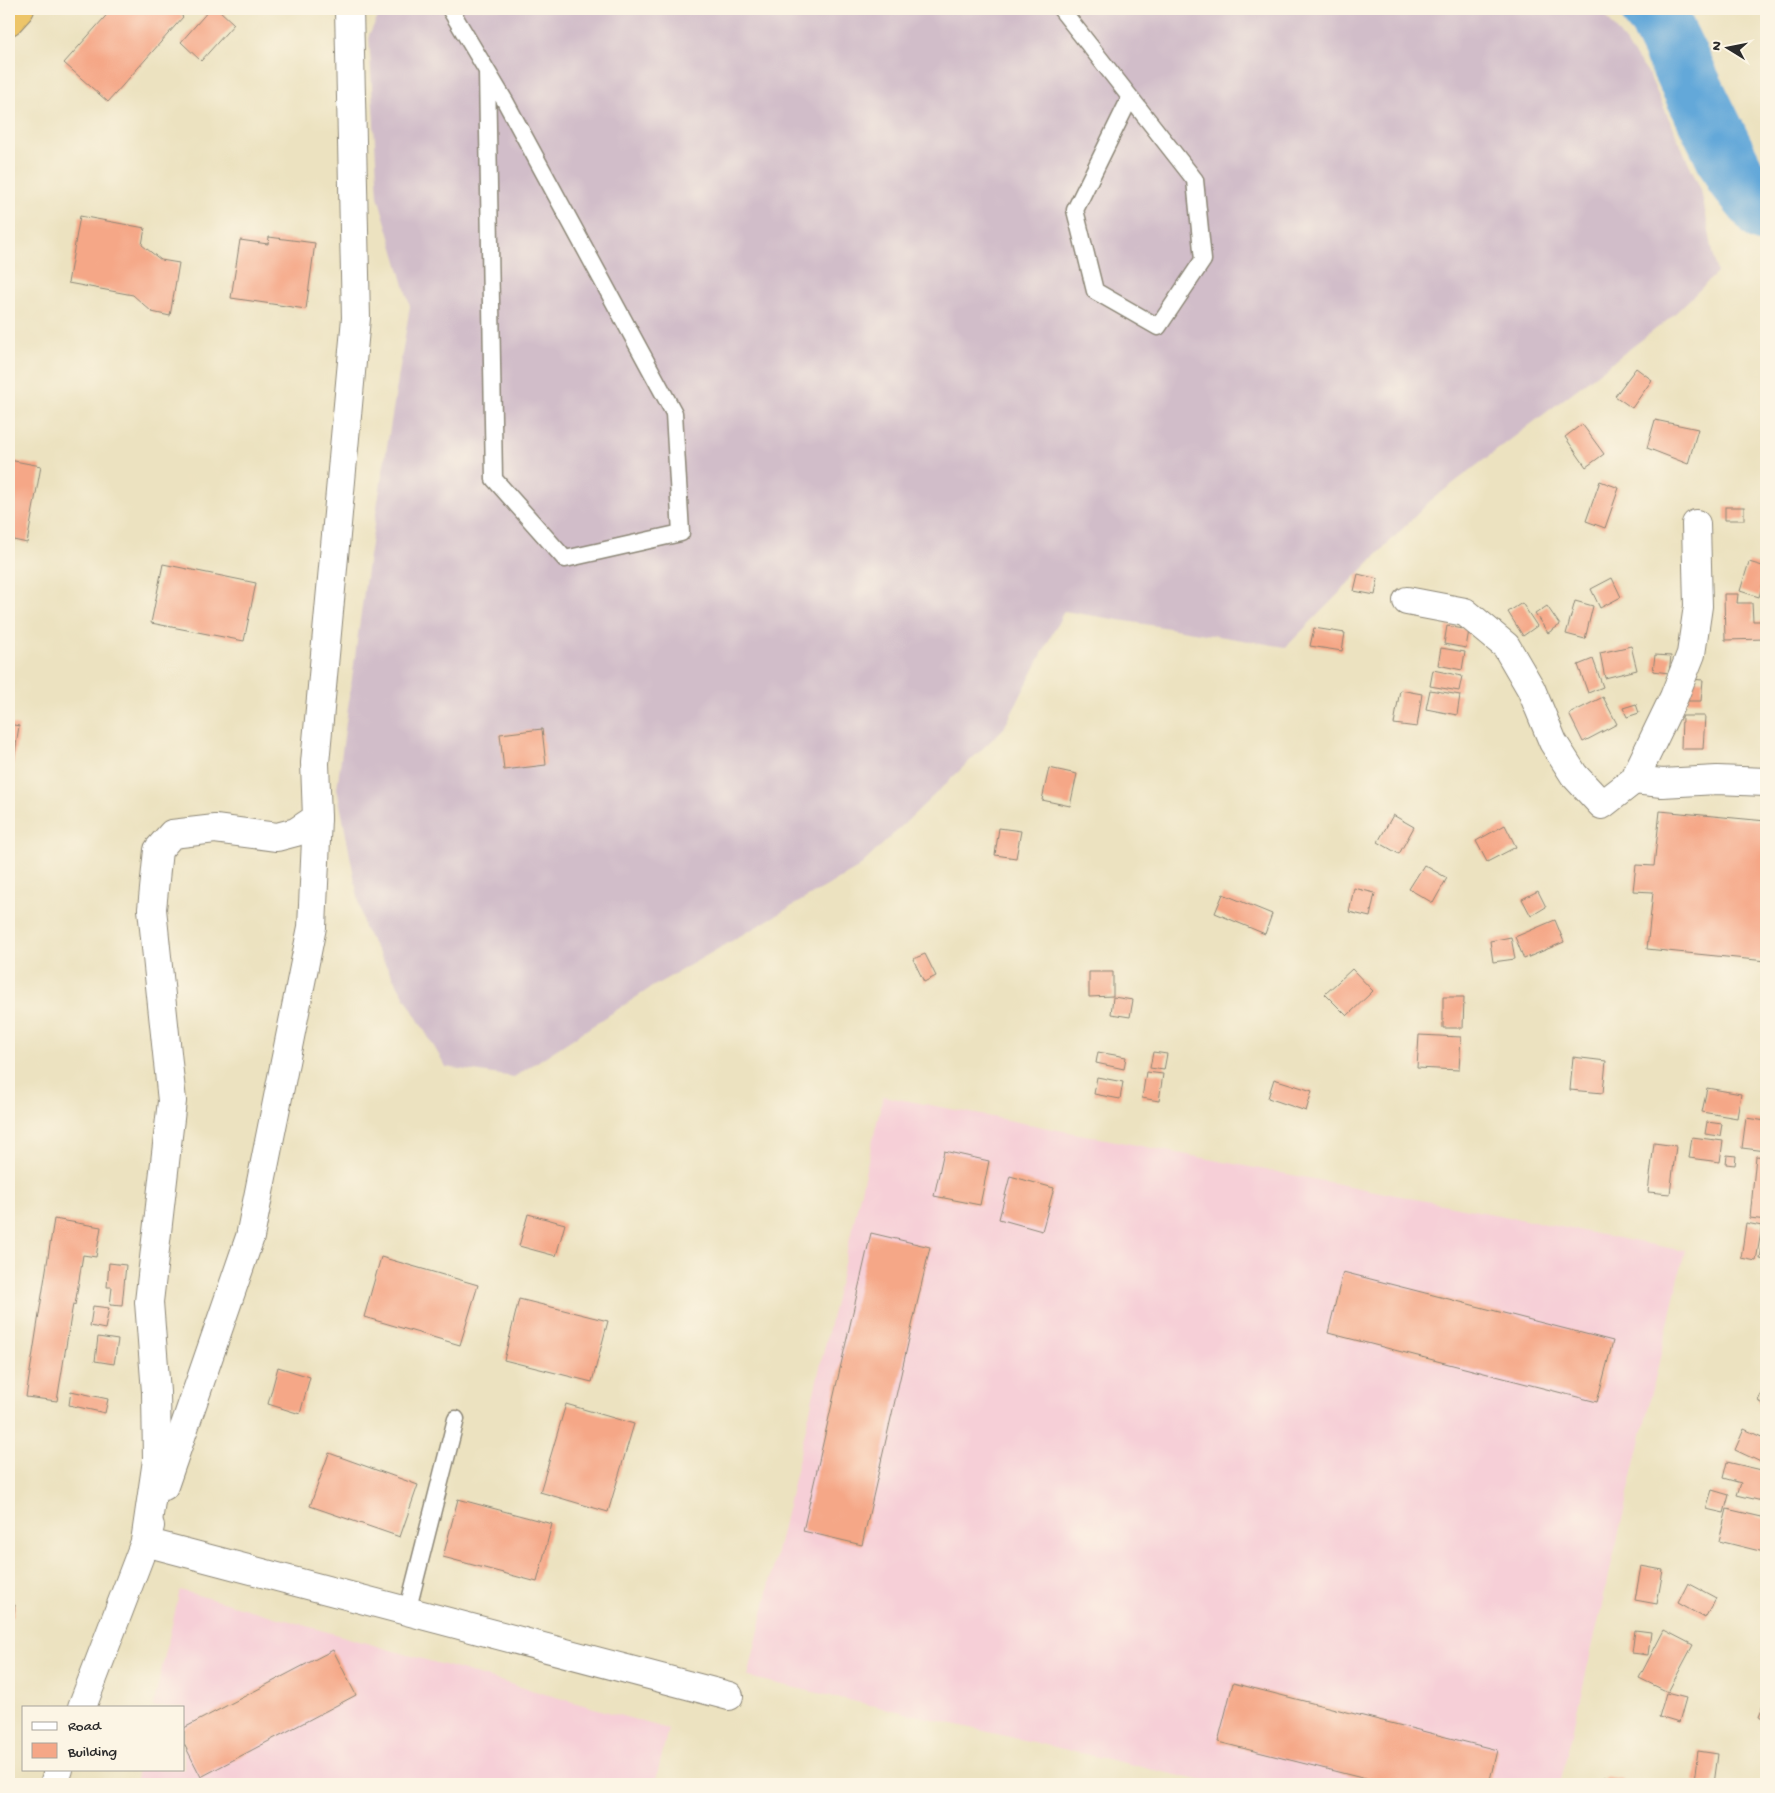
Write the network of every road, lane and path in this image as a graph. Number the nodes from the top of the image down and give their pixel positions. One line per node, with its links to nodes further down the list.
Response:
1 (20, 9): 5 (highway)
2 (349, 9): 12 (street)
3 (450, 9): 6 (lane)
4 (1060, 9): 7 (lane)
5 (9, 21)
6 (487, 71): 6 (lane)
7 (1130, 98): 7 (lane)
8 (1696, 524): 10 (street)
9 (1407, 601): 10 (street)
10 (1634, 780): 11 (street)
11 (1766, 782)
12 (317, 818): 14 (street); 14 (street)
13 (456, 1419): 15 (lane)
14 (145, 1542): 15 (street); 17 (street)
15 (407, 1612): 16 (street)
16 (729, 1696)
17 (82, 1706)
18 (59, 1770): 19 (street)
19 (54, 1784)

